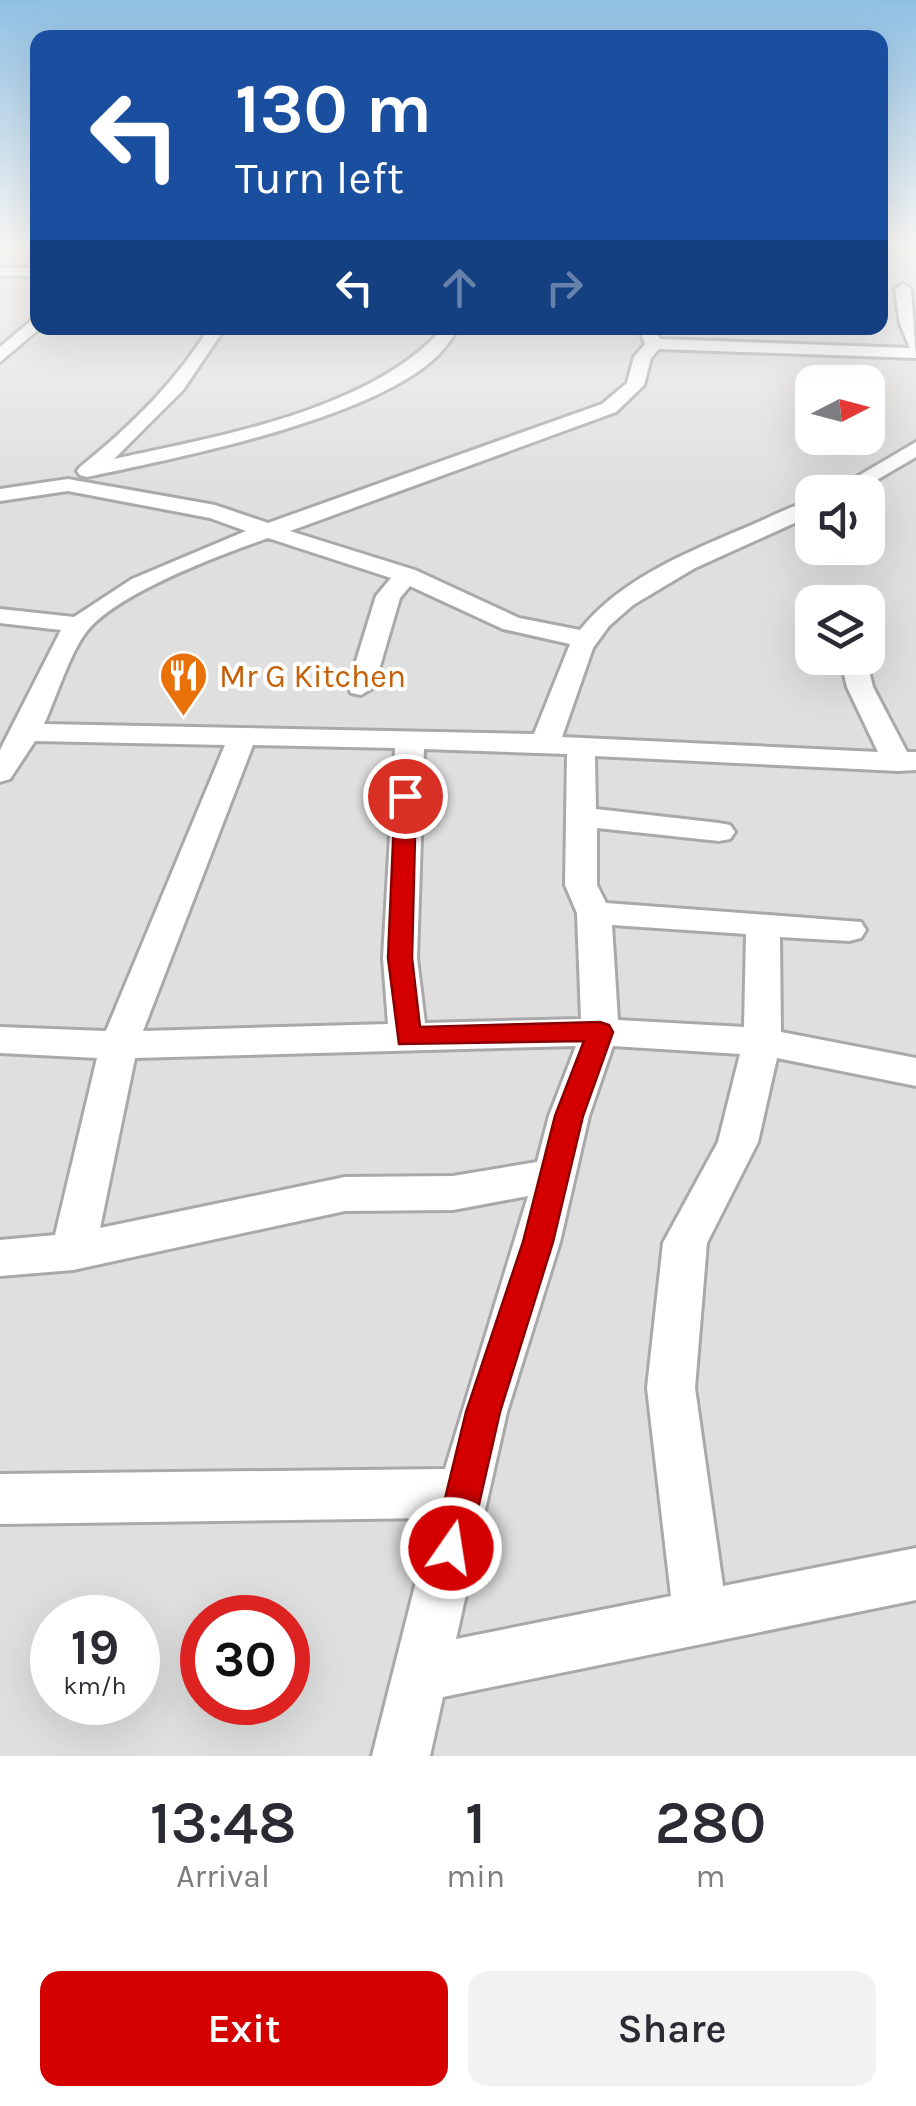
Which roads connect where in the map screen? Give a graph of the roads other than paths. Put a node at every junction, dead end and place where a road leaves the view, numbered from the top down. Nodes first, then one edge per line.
1 (30, 329) edge
2 (213, 335) edge
3 (448, 335) edge
4 (780, 335) edge
5 (651, 336) edge
6 (782, 348) junction
7 (916, 352) edge
8 (0, 356) edge
9 (916, 448) edge
10 (87, 471) junction
11 (871, 475) edge
12 (68, 485) junction
13 (0, 496) edge
14 (795, 515) edge
15 (268, 531) junction
16 (407, 575) junction
17 (0, 616) edge
18 (75, 628) junction
19 (584, 639) junction
20 (857, 675) edge
21 (361, 688) dead end
22 (26, 732) junction
23 (242, 736) junction
24 (410, 740) junction
25 (546, 744) junction
26 (581, 746) junction
27 (907, 761) edge
28 (0, 773) edge
29 (581, 817) junction
30 (719, 832) dead end
31 (594, 912) junction
32 (763, 922) junction
33 (849, 930) dead end
34 (600, 1032) junction
35 (408, 1037) junction
36 (0, 1040) edge
37 (762, 1042) junction
38 (119, 1045) junction
39 (916, 1072) edge
40 (554, 1175) junction
41 (73, 1252) junction
42 (0, 1258) edge
43 (464, 1492) junction
44 (0, 1499) edge
45 (916, 1574) edge
46 (700, 1618) junction
47 (422, 1674) junction
48 (401, 1756) edge

1 - 8 street
2 - 10 street
3 - 10 street
4 - 6 street
5 - 6 street
5 - 15 street
6 - 7 street
9 - 11 street
10 - 12 street
12 - 13 street
12 - 15 street
14 - 19 street
15 - 16 street
15 - 18 street
16 - 19 street
16 - 21 street
17 - 18 street
18 - 22 street
19 - 25 street
20 - 27 street
22 - 23 street
22 - 28 street
23 - 24 street
23 - 38 street
24 - 25 street
24 - 35 street
25 - 26 street
26 - 27 street
26 - 29 street
29 - 30 street
29 - 31 street
31 - 32 street
31 - 34 street
32 - 33 street
32 - 37 street
34 - 35 street
34 - 37 street
34 - 40 street
35 - 38 street
36 - 38 street
37 - 39 street
37 - 46 street
38 - 41 street
40 - 41 street
40 - 43 street
41 - 42 street
43 - 44 street
43 - 47 street
45 - 46 street
46 - 47 street
47 - 48 street

